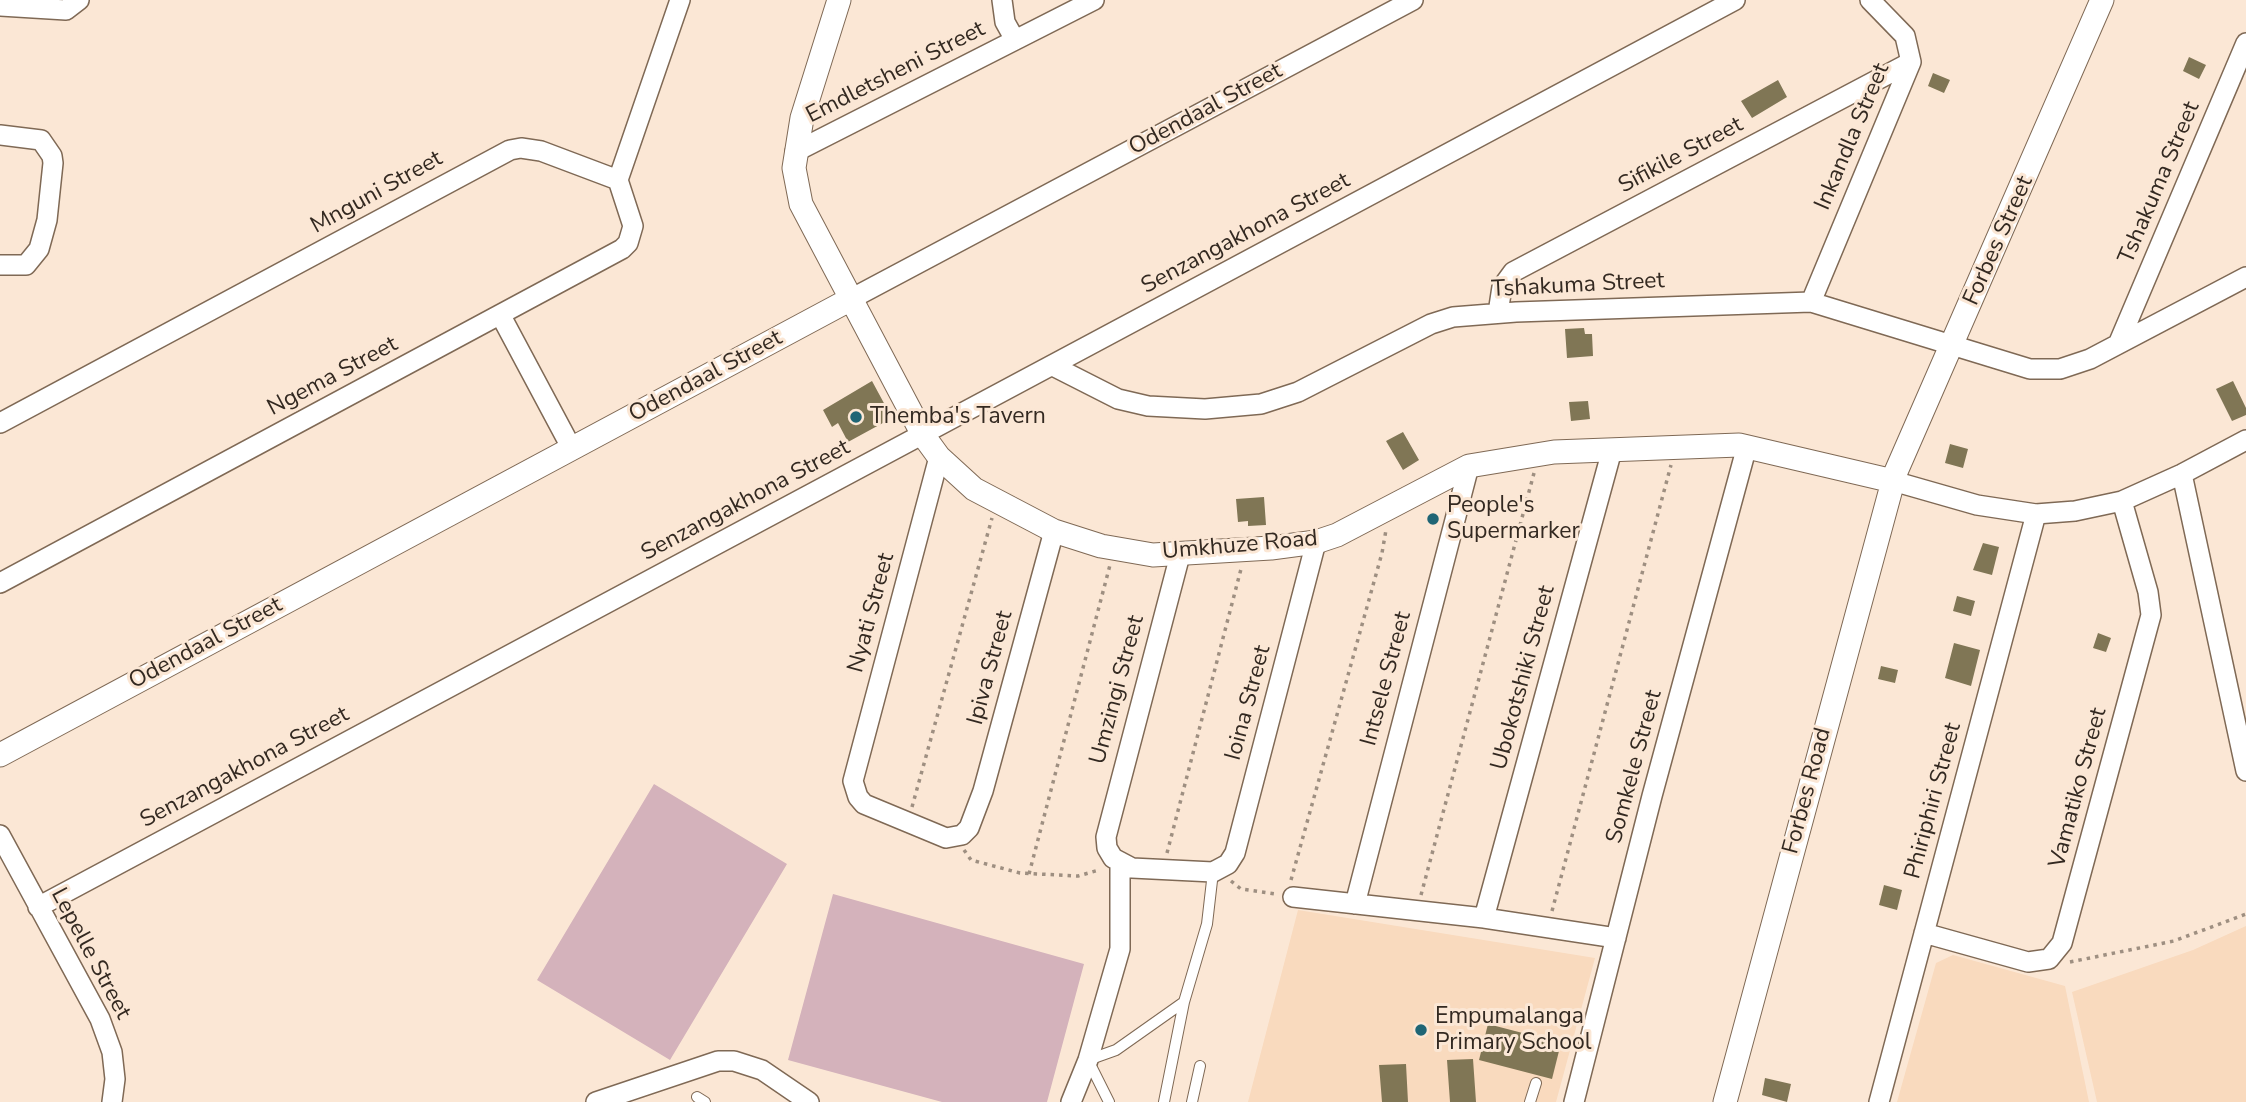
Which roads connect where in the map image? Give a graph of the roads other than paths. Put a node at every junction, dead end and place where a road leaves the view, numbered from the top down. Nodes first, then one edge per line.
1 (79, 0) edge
2 (680, 0) edge
3 (839, 0) edge
4 (1002, 0) edge
5 (1413, 0) edge
6 (1735, 0) edge
7 (1870, 0) edge
8 (1088, 2) edge
9 (2096, 3) edge
10 (0, 6) edge
11 (1015, 40) junction
12 (2246, 43) edge
13 (1911, 62) junction
14 (0, 135) edge
15 (796, 152) junction
16 (618, 180) junction
17 (0, 265) edge
18 (2246, 277) edge
19 (849, 300) junction
20 (1811, 302) junction
21 (1498, 313) junction
22 (501, 316) junction
23 (2119, 342) junction
24 (1953, 347) junction
25 (1053, 366) junction
26 (0, 423) edge
27 (923, 435) junction
28 (2246, 440) edge
29 (1748, 446) junction
30 (572, 449) junction
31 (1612, 450) junction
32 (939, 457) junction
33 (1469, 466) junction
34 (2182, 474) junction
35 (1893, 481) junction
36 (2122, 500) junction
37 (2036, 513) junction
38 (1054, 531) junction
39 (1317, 542) junction
40 (1180, 555) junction
41 (0, 583) edge
42 (0, 755) edge
43 (2246, 771) edge
44 (0, 835) edge
45 (955, 837) joint
46 (1120, 864) junction
47 (1216, 871) junction
48 (1290, 896) road end
49 (1355, 904) junction
50 (38, 907) junction
51 (1484, 918) junction
52 (1924, 933) junction
53 (1616, 938) junction
54 (1184, 1002) junction
55 (1088, 1060) junction
56 (1200, 1066) dead end
57 (1536, 1083) dead end
58 (112, 1102) edge
59 (596, 1102) edge
60 (809, 1102) edge
61 (1071, 1102) edge
62 (1109, 1102) edge
63 (1164, 1102) edge
64 (1192, 1102) edge
65 (1530, 1102) edge
66 (1574, 1102) edge
67 (1725, 1102) edge
68 (1879, 1102) edge

1 - 10 street
2 - 16 street
3 - 15 street, Umkhuze Road
4 - 11 street
5 - 19 street, Odendaal Street
6 - 25 street, Senzangakhona Street
7 - 13 street, Inkandla Street
8 - 11 street, Emdletsheni Street
9 - 24 street, Forbes Street
11 - 15 street, Emdletsheni Street
12 - 23 street, Tshakuma Street
13 - 20 street, Inkandla Street
13 - 21 street, Sifikile Street
14 - 17 street
15 - 19 street, Umkhuze Road
16 - 22 street, Ngema Street
16 - 26 street, Mnguni Street
18 - 23 street, Tshakuma Street
19 - 27 street, Umkhuze Road
19 - 30 street, Odendaal Street
20 - 21 street, Tshakuma Street
20 - 24 street, Tshakuma Street
21 - 25 street, Tshakuma Street
22 - 30 street
22 - 41 street, Ngema Street
23 - 24 street, Tshakuma Street
24 - 35 street, Forbes Street
25 - 27 street, Senzangakhona Street
27 - 32 street, Umkhuze Road
27 - 50 street, Senzangakhona Street
28 - 34 street
29 - 31 street, Umkhuze Road
29 - 35 street, Umkhuze Road
29 - 53 street, Somkele Street
30 - 42 street, Odendaal Street
31 - 33 street, Umkhuze Road
31 - 51 street, Ubokotshiki Street
32 - 38 street, Umkhuze Road
32 - 45 street, Nyati Street
33 - 39 street, Umkhuze Road
33 - 49 street, Intsele Street
34 - 36 street
34 - 43 street
35 - 37 street
35 - 67 street, Forbes Road
36 - 37 street
36 - 52 street, Vamatiko Street
37 - 52 street, Phiriphiri Street
38 - 40 street, Umkhuze Road
38 - 45 street, Ipiva Street
39 - 40 street, Umkhuze Road
39 - 47 street, Ioina Street
40 - 46 street, Umzingi Street
44 - 50 street, Lepelle Street
46 - 47 street
46 - 55 street
47 - 54 lane
48 - 49 street
49 - 51 street
50 - 58 street, Lepelle Street
51 - 53 street
52 - 68 street, Phiriphiri Street
53 - 66 street, Somkele Street
54 - 55 lane
54 - 63 lane
55 - 61 street
55 - 62 lane
56 - 64 lane
57 - 65 lane
59 - 60 street

